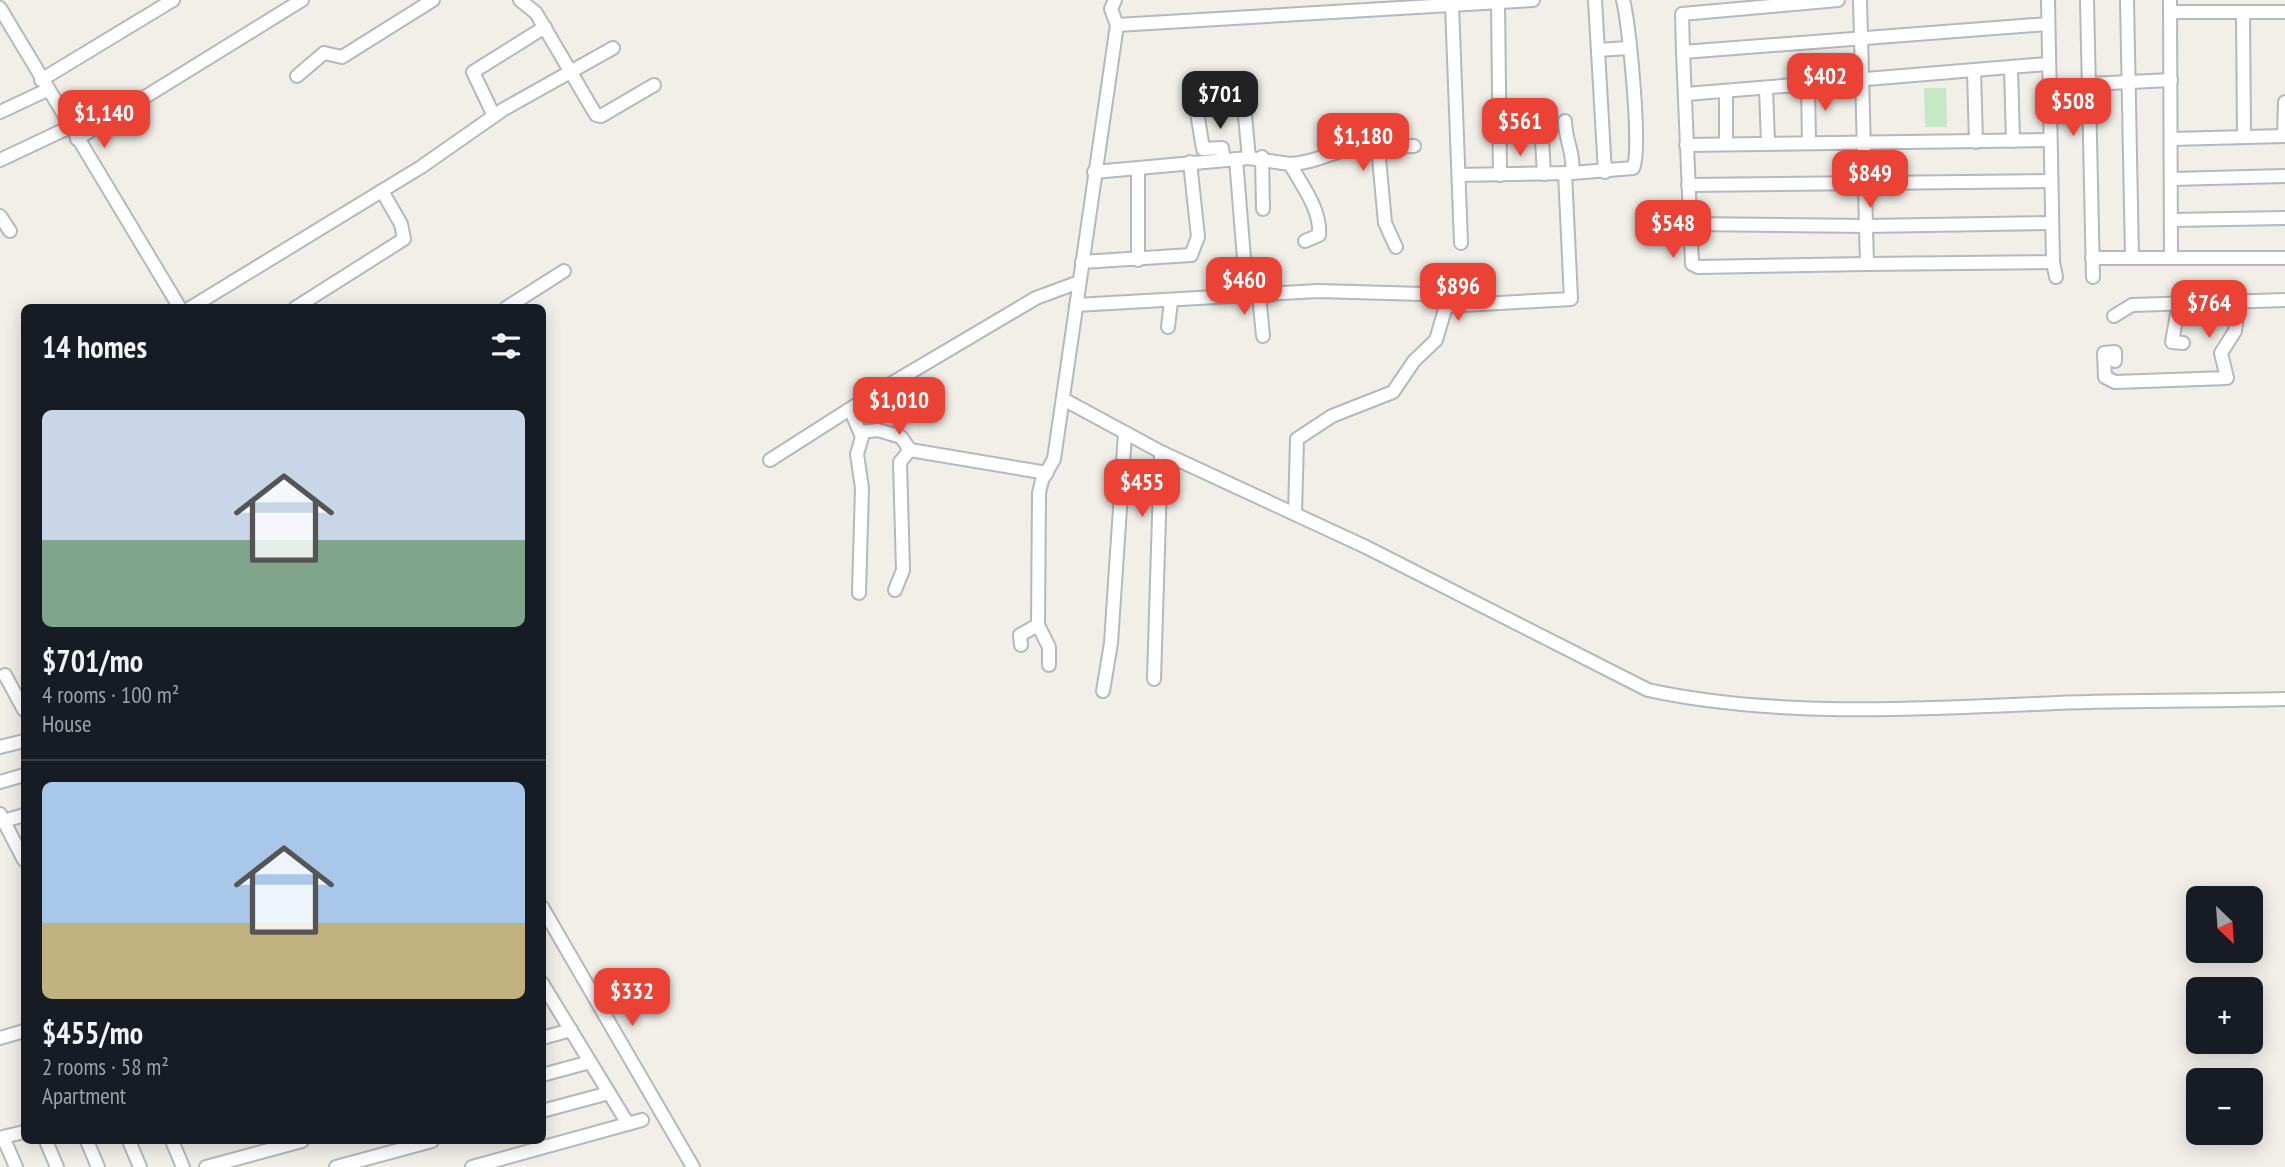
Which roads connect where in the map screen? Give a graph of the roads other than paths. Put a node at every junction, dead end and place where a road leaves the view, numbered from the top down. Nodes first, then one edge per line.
1 (173, 0) edge
2 (302, 0) edge
3 (433, 0) edge
4 (520, 0) edge
5 (1115, 0) edge
6 (1533, 0) edge
7 (1595, 0) edge
8 (1623, 0) edge
9 (1682, 0) edge
10 (1838, 0) edge
11 (1860, 0) edge
12 (2048, 0) edge
13 (2087, 0) edge
14 (2127, 0) edge
15 (1498, 3) junction
16 (1452, 5) junction
17 (2170, 6) edge
18 (0, 8) edge
19 (2243, 12) junction
20 (2285, 12) edge
21 (1682, 14) junction
22 (2048, 24) junction
23 (1117, 25) junction
24 (545, 27) junction
25 (1860, 39) junction
26 (613, 48) dead end
27 (1628, 48) junction
28 (1598, 50) junction
29 (1683, 52) junction
30 (2047, 64) junction
31 (2011, 67) junction
32 (1974, 71) junction
33 (568, 72) junction
34 (297, 76) dead end
35 (1862, 80) junction
36 (2171, 80) junction
37 (2129, 82) junction
38 (1808, 83) junction
39 (2088, 83) junction
40 (44, 85) junction
41 (654, 85) dead end
42 (1766, 88) junction
43 (1726, 92) junction
44 (1686, 94) junction
45 (1195, 100) dead end
46 (2285, 102) edge
47 (0, 112) edge
48 (494, 116) junction
49 (1245, 116) dead end
50 (1500, 120) junction
51 (1565, 121) dead end
52 (73, 133) junction
53 (2284, 136) edge
54 (2244, 137) junction
55 (2171, 139) junction
56 (2049, 140) junction
57 (2012, 141) junction
58 (1976, 142) junction
59 (1768, 143) junction
60 (1809, 143) junction
61 (1862, 143) junction
62 (1726, 144) junction
63 (1686, 145) junction
64 (1414, 146) dead end
65 (1378, 147) junction
66 (1243, 158) junction
67 (0, 160) edge
68 (1190, 162) junction
69 (1290, 164) junction
70 (1138, 169) junction
71 (1094, 172) junction
72 (1605, 172) junction
73 (1569, 173) junction
74 (1544, 174) junction
75 (1458, 175) junction
76 (1500, 175) junction
77 (2285, 176) edge
78 (2172, 179) junction
79 (2050, 181) junction
80 (1863, 184) junction
81 (1688, 185) junction
82 (382, 191) junction
83 (1263, 209) dead end
84 (0, 216) edge
85 (2285, 218) edge
86 (2171, 220) junction
87 (2051, 223) junction
88 (1689, 224) junction
89 (1866, 226) junction
90 (10, 231) dead end
91 (1305, 241) dead end
92 (1461, 243) dead end
93 (1396, 247) dead end
94 (2092, 258) junction
95 (2132, 258) junction
96 (2171, 258) junction
97 (2285, 258) edge
98 (1138, 260) junction
99 (1082, 262) junction
100 (2053, 262) junction
101 (1867, 264) junction
102 (564, 271) dead end
103 (2056, 277) dead end
104 (2093, 277) dead end
105 (1079, 282) junction
106 (1423, 294) dead end
107 (1253, 295) junction
108 (2239, 300) junction
109 (2285, 300) edge
110 (1171, 301) junction
111 (2179, 303) junction
112 (178, 304) edge
113 (202, 304) edge
114 (301, 304) edge
115 (512, 304) edge
116 (1076, 305) junction
117 (2120, 315) dead end
118 (1168, 327) dead end
119 (1263, 336) dead end
120 (2183, 343) dead end
121 (2115, 360) dead end
122 (1063, 399) junction
123 (851, 411) junction
124 (861, 432) junction
125 (1125, 433) junction
126 (909, 450) junction
127 (1161, 452) junction
128 (769, 460) dead end
129 (1047, 472) junction
130 (1295, 514) junction
131 (895, 590) dead end
132 (859, 593) dead end
133 (1038, 625) junction
134 (1021, 645) dead end
135 (1049, 666) dead end
136 (5, 675) dead end
137 (1154, 679) dead end
138 (1103, 691) dead end
139 (2285, 699) edge
140 (21, 704) edge
141 (21, 741) edge
142 (1, 744) edge
143 (21, 776) edge
144 (0, 782) edge
145 (21, 815) edge
146 (2, 817) edge
147 (21, 850) edge
148 (546, 914) edge
149 (548, 1002) edge
150 (571, 1030) junction
151 (21, 1032) edge
152 (546, 1037) edge
153 (0, 1038) edge
154 (590, 1062) junction
155 (546, 1074) edge
156 (609, 1093) junction
157 (546, 1110) edge
158 (642, 1120) dead end
159 (628, 1124) junction
160 (21, 1133) edge
161 (47, 1144) edge
162 (88, 1144) edge
163 (130, 1144) edge
164 (173, 1144) edge
165 (291, 1144) edge
166 (421, 1144) edge
167 (16, 1167) edge
168 (57, 1167) edge
169 (98, 1167) edge
170 (140, 1167) edge
171 (183, 1167) edge
172 (206, 1167) edge
173 (335, 1167) edge
174 (472, 1167) edge
175 (693, 1167) edge

1 - 40 street
2 - 52 street
3 - 34 street
4 - 24 street
5 - 23 street
6 - 15 street
7 - 28 street
8 - 27 street
9 - 21 street
10 - 21 street
11 - 25 street
12 - 22 street
13 - 39 street
14 - 37 street
15 - 16 street
15 - 50 street
16 - 23 street
16 - 75 street
17 - 19 street
17 - 36 street
18 - 40 street
19 - 20 street
19 - 54 street
21 - 29 street
22 - 25 street
22 - 30 street
23 - 71 street
24 - 33 street
24 - 48 street
25 - 29 street
25 - 35 street
26 - 33 street
27 - 28 street
27 - 72 street
28 - 72 street
29 - 44 street
30 - 31 street
30 - 56 street
31 - 32 street
31 - 57 street
32 - 35 street
32 - 58 street
33 - 41 street
33 - 48 street
35 - 38 street
35 - 61 street
36 - 37 street
36 - 55 street
37 - 39 street
37 - 95 street
38 - 42 street
38 - 60 street
39 - 94 street
40 - 47 street
40 - 52 street
42 - 43 street
42 - 59 street
43 - 44 street
43 - 62 street
44 - 63 street
45 - 66 street
46 - 53 street
48 - 82 street
49 - 66 street
50 - 74 street
50 - 76 street
51 - 73 street
52 - 67 street
52 - 112 street
53 - 54 street
54 - 55 street
55 - 78 street
56 - 57 street
56 - 79 street
57 - 58 street
58 - 61 street
59 - 60 street
59 - 62 street
60 - 61 street
61 - 80 street
62 - 63 street
63 - 81 street
64 - 65 street
65 - 69 street
65 - 93 street
66 - 68 street
66 - 69 street
66 - 83 street
66 - 107 street
68 - 70 street
68 - 98 street
69 - 91 street
70 - 71 street
70 - 98 street
71 - 99 street
72 - 73 street
73 - 74 street
73 - 130 street
74 - 76 street
75 - 76 street
75 - 92 street
77 - 78 street
78 - 86 street
79 - 80 street
79 - 87 street
80 - 81 street
80 - 89 street
81 - 88 street
82 - 113 street
82 - 114 street
84 - 90 street
85 - 86 street
86 - 96 street
87 - 89 street
87 - 100 street
88 - 89 street
88 - 101 street
89 - 101 street
94 - 95 street
94 - 104 street
95 - 96 street
96 - 97 street
98 - 99 street
99 - 105 street
100 - 101 street
100 - 103 street
102 - 115 street
105 - 116 street
105 - 123 street
106 - 107 street
107 - 110 street
107 - 119 street
108 - 109 street
108 - 111 street
108 - 121 street
110 - 116 street
110 - 118 street
111 - 117 street
111 - 120 street
116 - 122 street
122 - 125 street
122 - 129 street
123 - 124 street
123 - 128 street
124 - 126 street
124 - 132 street
125 - 127 street
125 - 138 street
126 - 129 street
126 - 131 street
127 - 130 street
127 - 137 street
129 - 133 street
130 - 139 street
133 - 134 street
133 - 135 street
136 - 140 street
141 - 142 street
143 - 144 street
145 - 146 street
146 - 147 street
148 - 175 street
149 - 150 street
150 - 152 street
150 - 154 street
151 - 153 street
154 - 155 street
154 - 156 street
156 - 157 street
156 - 159 street
158 - 159 street
159 - 174 street
160 - 167 street
161 - 168 street
162 - 169 street
163 - 170 street
164 - 171 street
165 - 172 street
166 - 173 street

